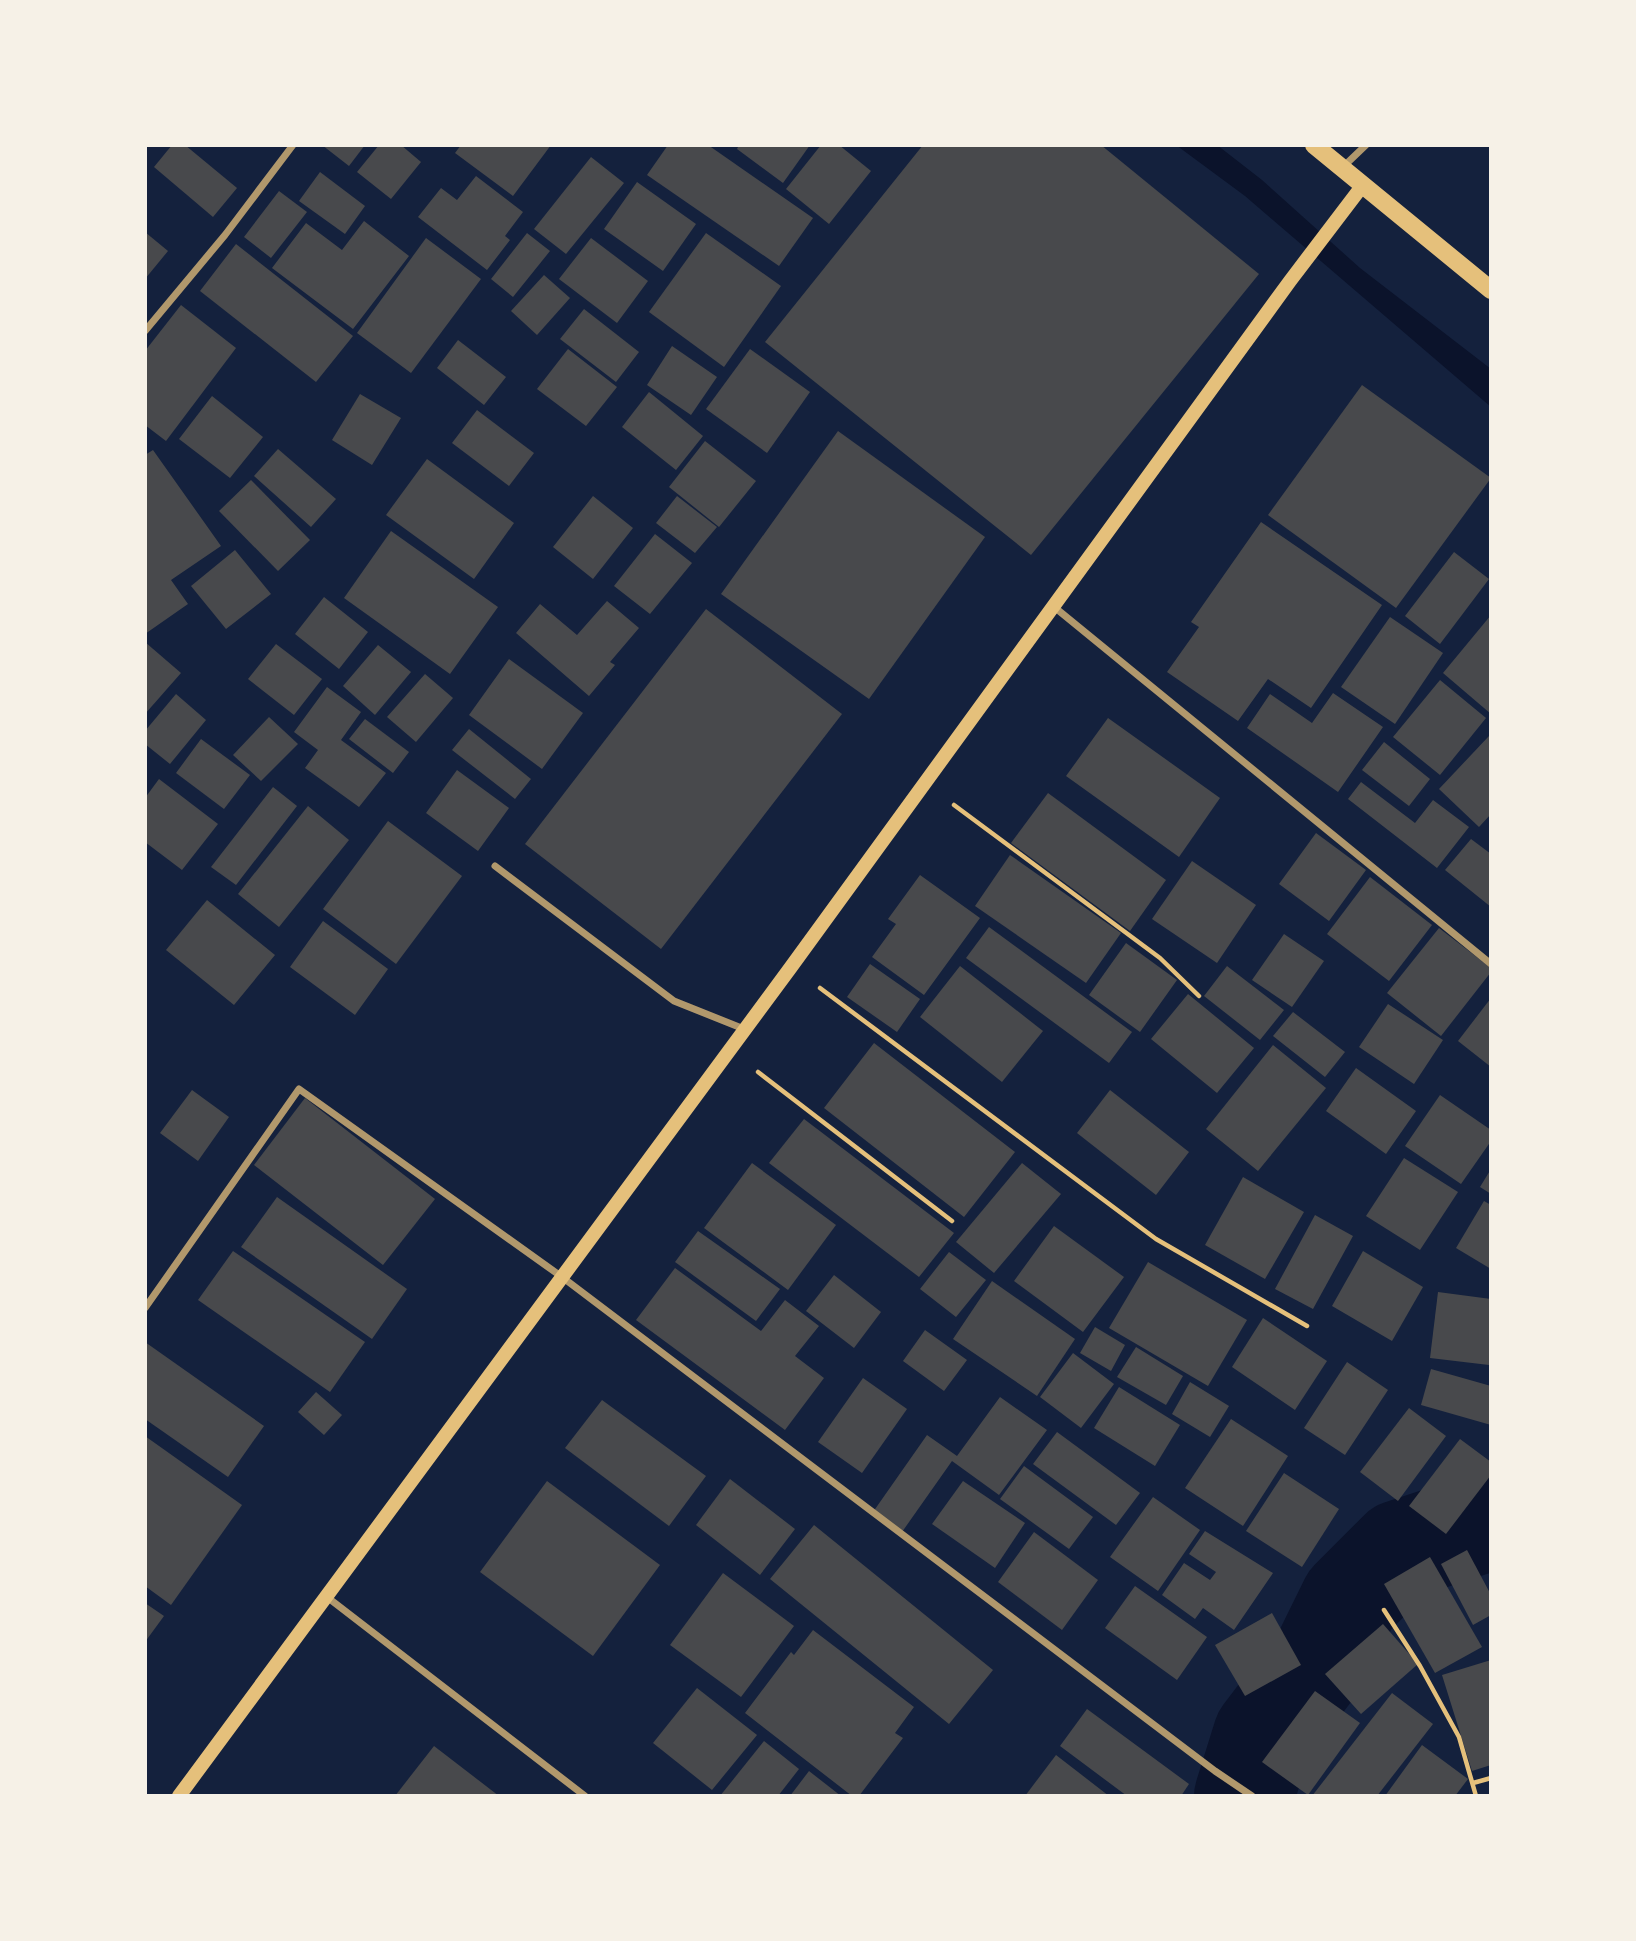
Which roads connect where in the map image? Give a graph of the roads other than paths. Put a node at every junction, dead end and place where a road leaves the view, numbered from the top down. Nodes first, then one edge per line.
1 (292, 145) edge
2 (1314, 145) edge
3 (1366, 145) edge
4 (1342, 168) junction
5 (1363, 185) junction
6 (1491, 290) edge
7 (145, 331) edge
8 (1054, 606) junction
9 (495, 866) dead end
10 (1491, 964) edge
11 (745, 1029) junction
12 (562, 1277) junction
13 (145, 1308) edge
14 (327, 1597) junction
15 (179, 1796) edge
16 (585, 1796) edge
17 (1252, 1796) edge

1 - 7 street
2 - 4 main road
3 - 4 street
4 - 5 main road
5 - 6 main road
5 - 8 main road
8 - 10 street
8 - 11 main road
9 - 11 street
11 - 12 main road
12 - 13 street
12 - 14 main road
12 - 17 street
14 - 15 main road
14 - 16 street

